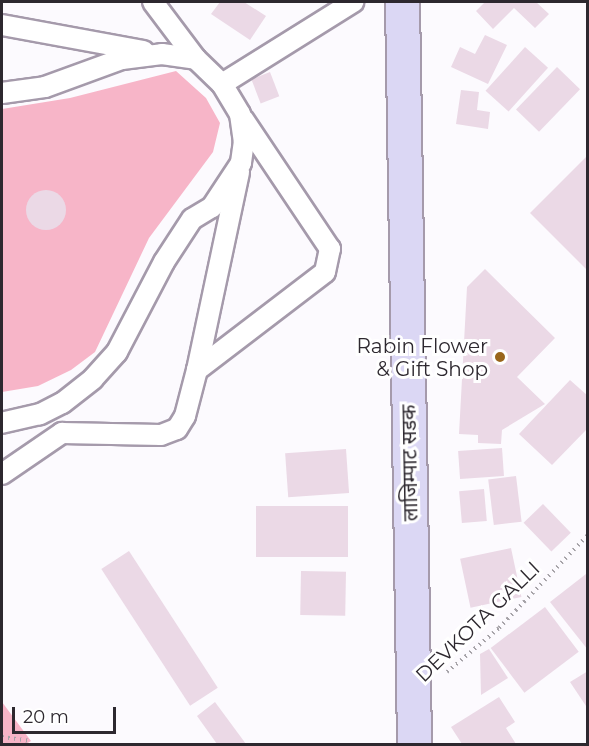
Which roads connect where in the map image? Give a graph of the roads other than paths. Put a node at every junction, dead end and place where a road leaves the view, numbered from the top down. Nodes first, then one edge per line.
1 (153, 2) edge
2 (353, 2) edge
3 (402, 2) edge
4 (2, 26) edge
5 (162, 54) junction
6 (196, 59) junction
7 (222, 84) junction
8 (2, 93) edge
9 (240, 114) junction
10 (241, 163) junction
11 (197, 370) junction
12 (2, 423) edge
13 (2, 474) edge
14 (414, 744) edge

1 - 6 lane
2 - 7 lane
3 - 14 main road, लाजिम्पाट सडक
4 - 5 lane
5 - 6 lane
5 - 8 lane
6 - 7 lane
7 - 9 lane
9 - 10 lane
9 - 11 lane
10 - 11 lane
10 - 12 lane
11 - 13 lane

